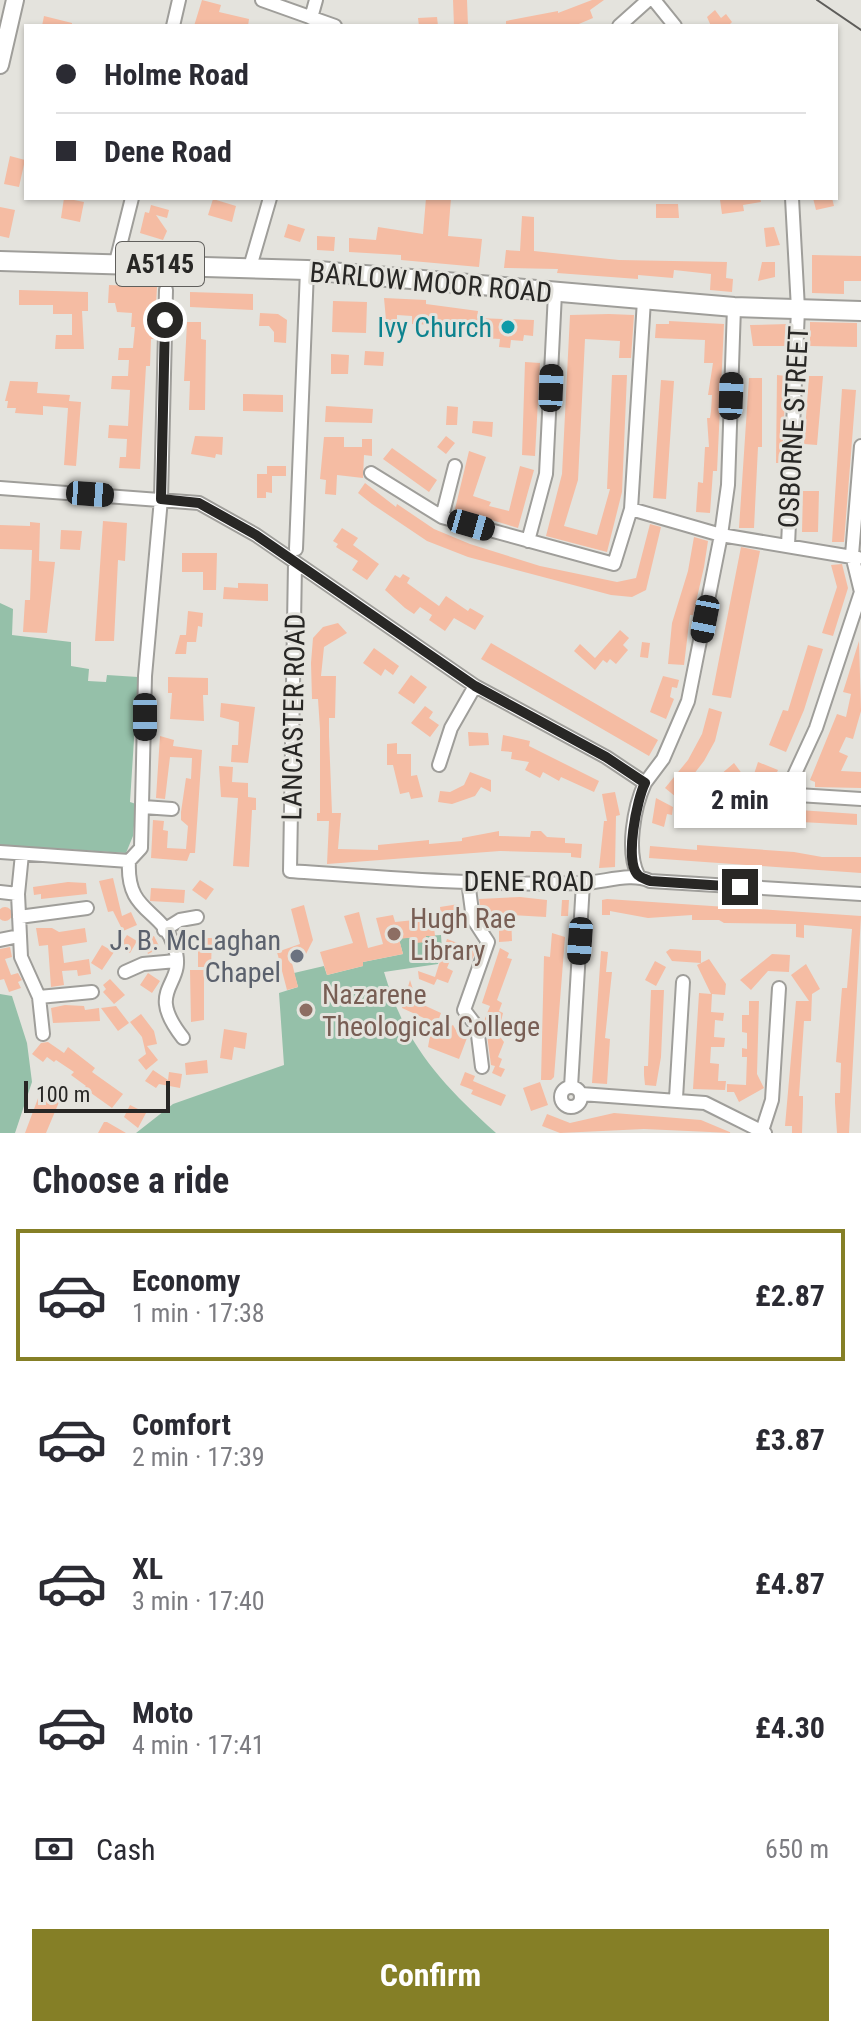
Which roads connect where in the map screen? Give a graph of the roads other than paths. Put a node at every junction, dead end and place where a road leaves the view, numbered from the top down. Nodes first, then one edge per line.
1 (15, 0) edge
2 (179, 0) edge
3 (262, 0) edge
4 (316, 0) edge
5 (648, 0) edge
6 (654, 0) edge
7 (317, 22) edge
8 (173, 24) edge
9 (621, 24) edge
10 (673, 24) edge
11 (2, 43) edge
12 (0, 65) edge
13 (132, 200) edge
14 (269, 200) edge
15 (792, 200) edge
16 (0, 261) edge
17 (116, 262) junction
18 (250, 267) junction
19 (307, 270) junction
20 (166, 290) dead end
21 (555, 293) junction
22 (644, 300) junction
23 (734, 307) junction
24 (798, 309) junction
25 (861, 311) edge
26 (861, 446) edge
27 (455, 466) dead end
28 (371, 473) dead end
29 (860, 477) edge
30 (0, 488) edge
31 (161, 499) junction
32 (631, 509) junction
33 (442, 517) junction
34 (721, 535) junction
35 (528, 541) junction
36 (788, 546) junction
37 (296, 549) dead end
38 (856, 558) edge
39 (295, 563) junction
40 (475, 686) junction
41 (439, 765) dead end
42 (645, 783) junction
43 (750, 792) dead end
44 (786, 793) junction
45 (861, 799) edge
46 (143, 807) junction
47 (172, 809) dead end
48 (0, 852) edge
49 (22, 854) junction
50 (129, 861) junction
51 (290, 871) joint
52 (638, 875) junction
53 (468, 881) junction
54 (583, 883) junction
55 (0, 892) edge
56 (18, 894) junction
57 (861, 894) edge
58 (87, 908) dead end
59 (19, 917) junction
60 (197, 917) dead end
61 (164, 930) junction
62 (19, 936) junction
63 (0, 940) edge
64 (176, 961) junction
65 (125, 972) dead end
66 (683, 982) dead end
67 (779, 988) dead end
68 (92, 992) dead end
69 (39, 997) junction
70 (43, 1034) dead end
71 (183, 1038) dead end
72 (482, 1067) dead end
73 (676, 1098) junction
74 (764, 1132) edge

1 - 11 main road
2 - 8 street
3 - 7 street
4 - 7 street
5 - 9 street
6 - 10 street
11 - 12 main road
13 - 17 street
14 - 18 street
15 - 24 street, OSBORNE STREET
16 - 17 main road, BARLOW MOOR ROAD / A5145
17 - 18 main road, BARLOW MOOR ROAD / A5145
18 - 19 main road, BARLOW MOOR ROAD / A5145
19 - 21 main road, BARLOW MOOR ROAD / A5145
19 - 37 street
20 - 31 street
21 - 22 main road, BARLOW MOOR ROAD / A5145
21 - 35 street
22 - 23 main road, BARLOW MOOR ROAD / A5145
22 - 32 street
23 - 24 main road, BARLOW MOOR ROAD / A5145
23 - 34 street
24 - 25 main road, BARLOW MOOR ROAD / A5145
24 - 36 street, OSBORNE STREET
26 - 29 street
27 - 33 street
28 - 33 street
29 - 38 street
30 - 31 street
31 - 39 street
31 - 46 street
32 - 34 street
32 - 35 street
33 - 35 street
34 - 36 street
34 - 42 street
36 - 38 street
38 - 44 street
39 - 40 street
39 - 51 street, LANCASTER ROAD
40 - 41 street
40 - 42 street
42 - 52 street
43 - 44 street
44 - 45 street
46 - 47 street
46 - 50 street
48 - 49 street
49 - 50 street
49 - 56 street
50 - 61 street
51 - 53 street, DENE ROAD
52 - 54 street, DENE ROAD
52 - 57 street, DENE ROAD
53 - 54 street, DENE ROAD
53 - 72 street
54 - 73 street
55 - 56 street
56 - 59 street
58 - 59 street
59 - 62 street
60 - 61 street
61 - 64 street
62 - 63 street
62 - 69 street
64 - 65 street
64 - 71 street
66 - 73 street
67 - 74 street
68 - 69 street
69 - 70 street
73 - 74 street

